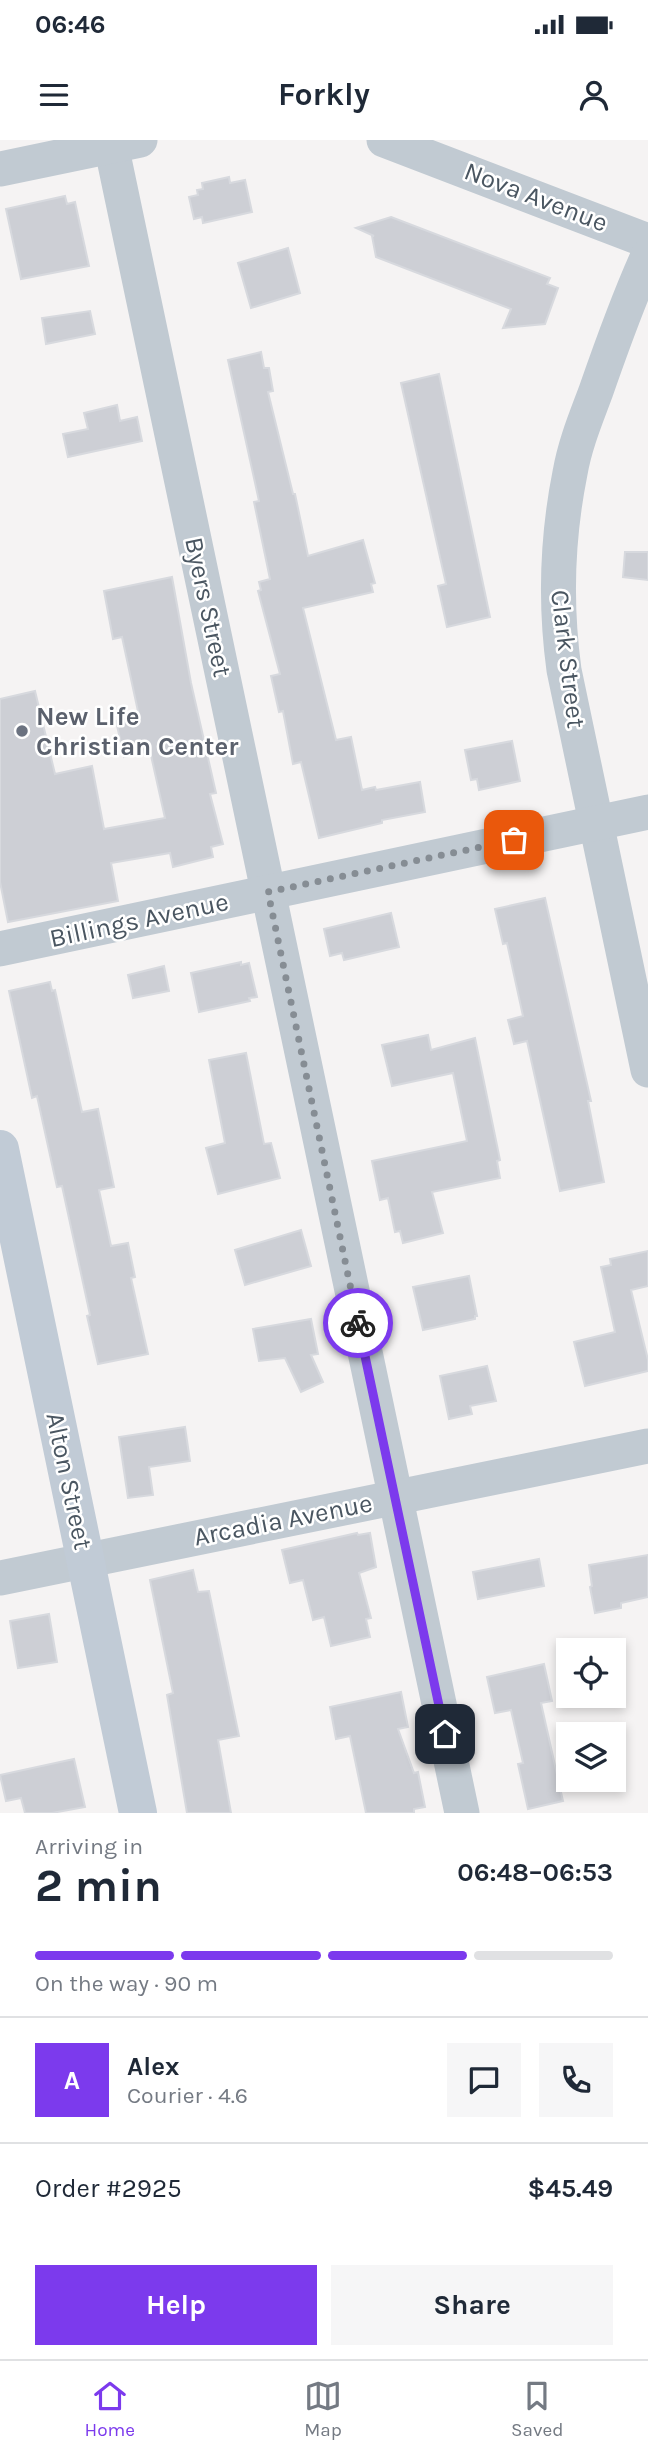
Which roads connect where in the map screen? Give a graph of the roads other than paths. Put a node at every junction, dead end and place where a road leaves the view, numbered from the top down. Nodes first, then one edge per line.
1 (384, 140) edge
2 (120, 142) edge
3 (0, 169) edge
4 (648, 241) edge
5 (648, 256) edge
6 (648, 812) edge
7 (596, 823) junction
8 (268, 892) junction
9 (0, 949) edge
10 (648, 1070) edge
11 (0, 1149) edge
12 (648, 1446) edge
13 (395, 1497) junction
14 (86, 1560) junction
15 (0, 1578) edge
16 (138, 1813) edge
17 (461, 1813) edge

1 - 4 street, Nova Avenue
2 - 3 street
2 - 8 street, Byers Street
5 - 7 street, Clark Street
6 - 7 street, Billings Avenue
7 - 8 street, Billings Avenue
7 - 10 street, Clark Street
8 - 9 street, Billings Avenue
8 - 13 street, Byers Street
11 - 14 street, Alton Street
12 - 13 street, Arcadia Avenue
13 - 14 street, Arcadia Avenue
13 - 17 street, Byers Street
14 - 15 street, Arcadia Avenue
14 - 16 street, Alton Street

